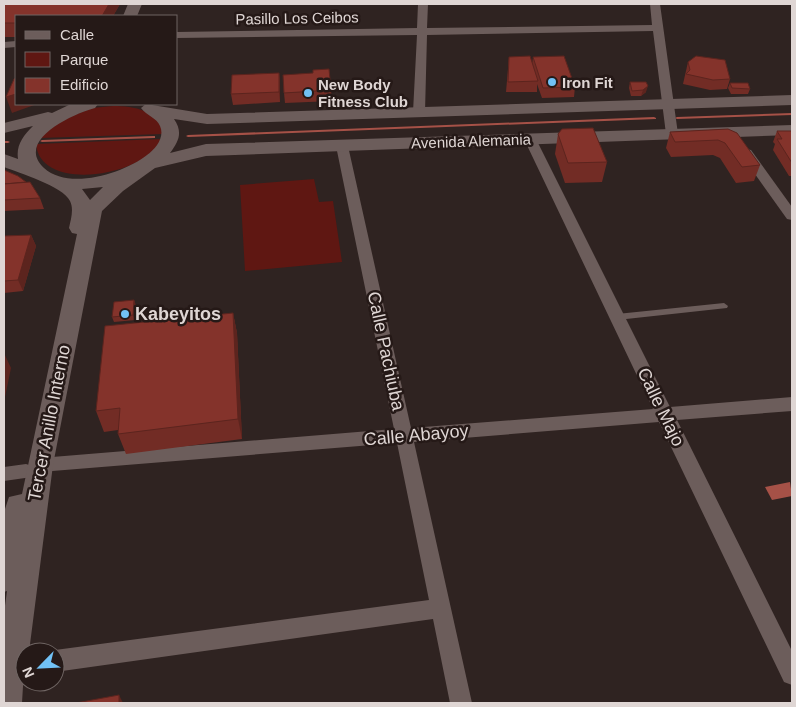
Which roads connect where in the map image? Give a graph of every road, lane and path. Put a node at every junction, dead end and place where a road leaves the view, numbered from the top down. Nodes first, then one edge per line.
1 (423, 4) edge
2 (655, 4) edge
3 (658, 28) junction
4 (420, 31) junction
5 (178, 35) edge
6 (792, 100) edge
7 (666, 104) junction
8 (86, 105) edge
9 (143, 105) edge
10 (65, 110) edge
11 (419, 112) junction
12 (4, 128) edge
13 (792, 130) edge
14 (731, 132) junction
15 (672, 134) junction
16 (530, 139) junction
17 (342, 146) junction
18 (4, 160) edge
19 (147, 166) junction
20 (42, 175) junction
21 (792, 216) edge
22 (724, 306) dead end
23 (618, 318) junction
24 (792, 404) edge
25 (665, 416) junction
26 (404, 436) junction
27 (23, 471) edge
28 (4, 579) edge
29 (441, 608) junction
30 (18, 642) edge
31 (65, 660) edge
32 (15, 673) edge
33 (792, 674) edge
34 (6, 703) edge
35 (461, 703) edge

1 - 4 street
2 - 3 street
3 - 4 street, Pasillo Los Ceibos
3 - 7 street
4 - 5 street, Pasillo Los Ceibos
4 - 11 street
6 - 7 main road, Avenida Alemania
7 - 11 main road, Avenida Alemania
7 - 15 street
8 - 10 main road
9 - 11 main road, Avenida Alemania
9 - 19 main road
10 - 12 main road
10 - 20 main road
13 - 14 main road, Avenida Alemania
14 - 15 main road, Avenida Alemania
14 - 21 street
15 - 16 main road, Avenida Alemania
16 - 17 main road, Avenida Alemania
16 - 23 street, Calle Majo
17 - 19 main road, Avenida Alemania
17 - 26 street, Calle Pachiuba
18 - 20 main road
19 - 20 main road
19 - 27 main road, Tercer Anillo Interno
20 - 27 main road, Tercer Anillo Interno
22 - 23 lane
23 - 25 street, Calle Majo
24 - 25 street, Calle Abayoy
25 - 26 street, Calle Abayoy
25 - 33 street, Calle Majo
26 - 27 street, Calle Abayoy
26 - 29 street, Calle Pachiuba
27 - 28 main road, Tercer Anillo Interno
27 - 30 main road, Tercer Anillo Interno
29 - 31 street
29 - 35 street, Calle Pachiuba
32 - 34 main road, Tercer Anillo Interno

